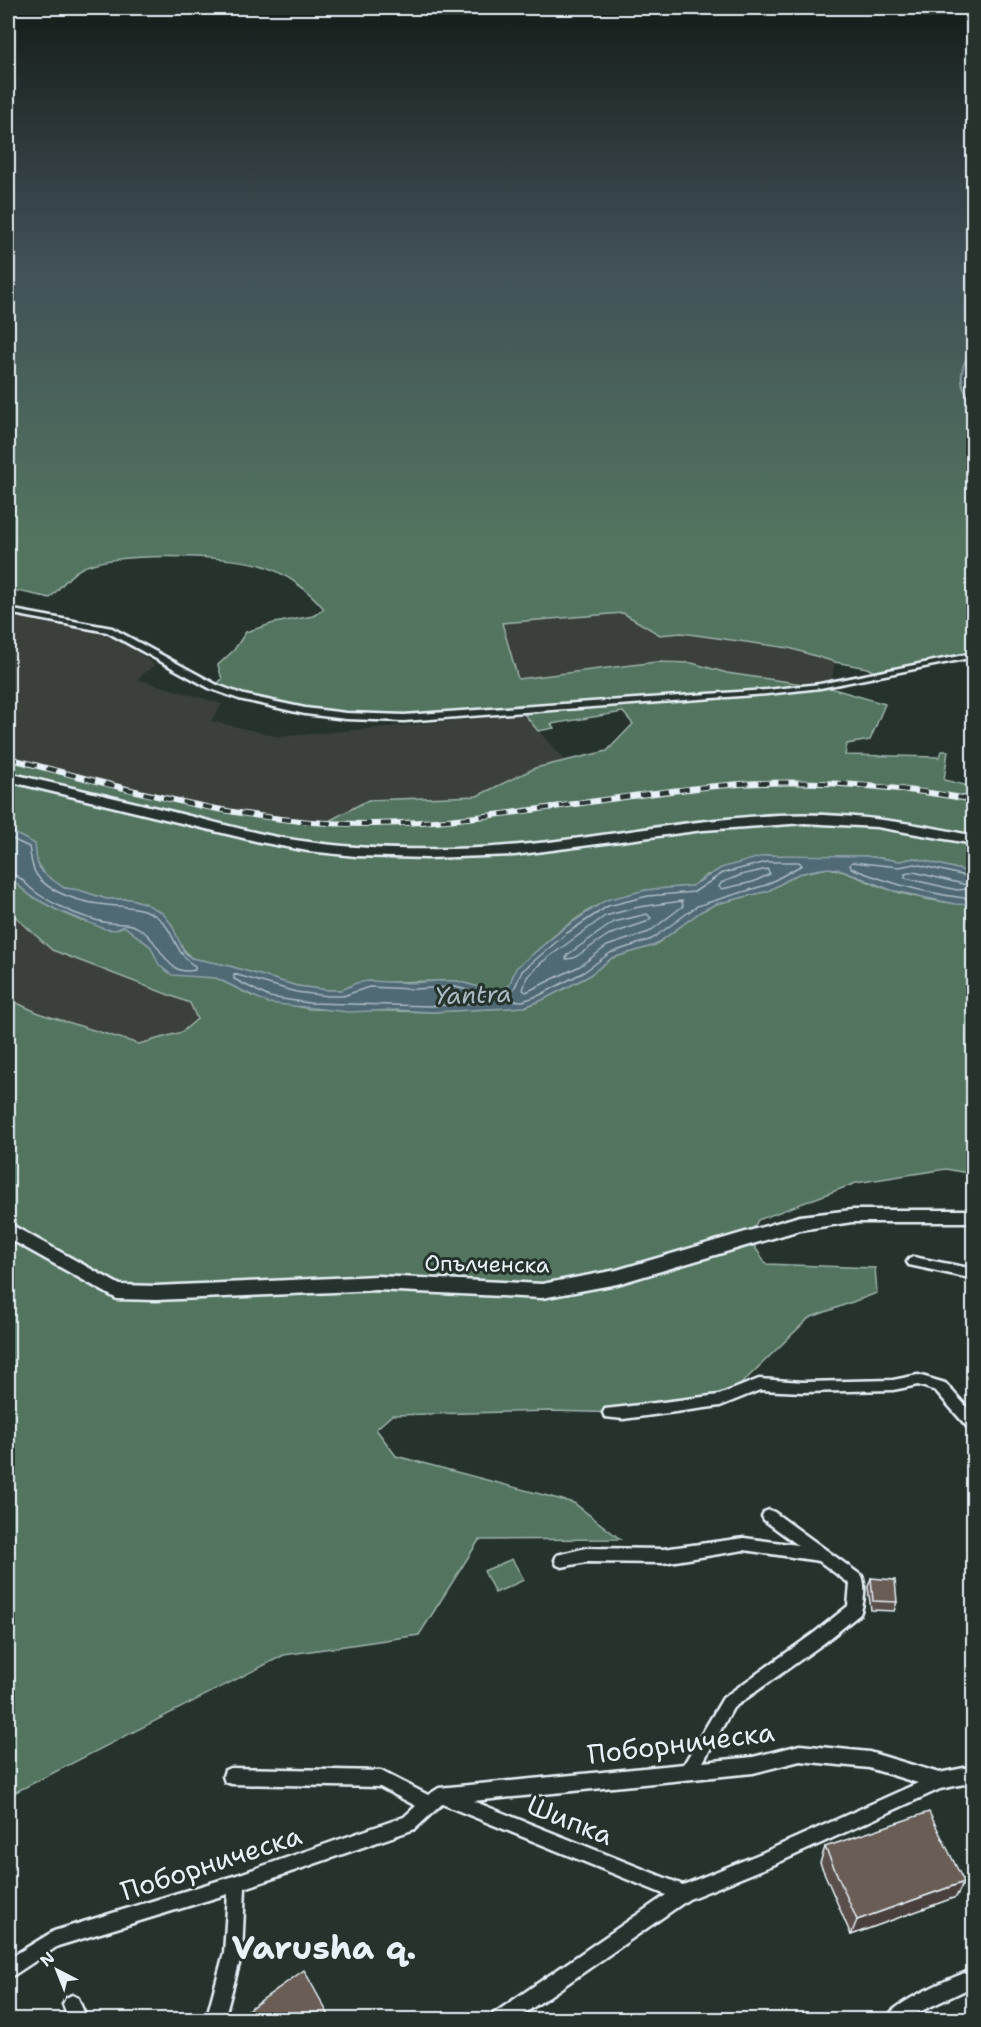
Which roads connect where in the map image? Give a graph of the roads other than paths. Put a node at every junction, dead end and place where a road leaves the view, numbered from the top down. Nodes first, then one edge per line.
1 (974, 356) edge
2 (974, 396) edge
3 (8, 611) edge
4 (974, 655) edge
5 (8, 777) edge
6 (974, 840) edge
7 (974, 1216) edge
8 (8, 1230) edge
9 (913, 1262) dead end
10 (974, 1274) edge
11 (610, 1413) dead end
12 (974, 1425) edge
13 (769, 1516) dead end
14 (822, 1556) junction
15 (562, 1560) dead end
16 (689, 1771) junction
17 (974, 1774) edge
18 (231, 1776) dead end
19 (939, 1781) junction
20 (434, 1800) junction
21 (237, 1883) junction
22 (683, 1893) junction
23 (8, 1969) edge
24 (974, 1977) edge
25 (215, 2019) edge
26 (499, 2019) edge
27 (894, 2019) edge

1 - 2 street
3 - 4 street
5 - 6 main road
7 - 8 street, Опълченска
9 - 10 street
11 - 12 street
13 - 14 street
14 - 15 street
14 - 16 street
16 - 19 street, Поборническа
16 - 20 street, Поборническа
17 - 19 street
18 - 20 street
19 - 22 street
20 - 21 street, Поборническа
20 - 22 street, Шипка
21 - 23 street, Поборническа
21 - 25 street
22 - 26 street
24 - 27 street

